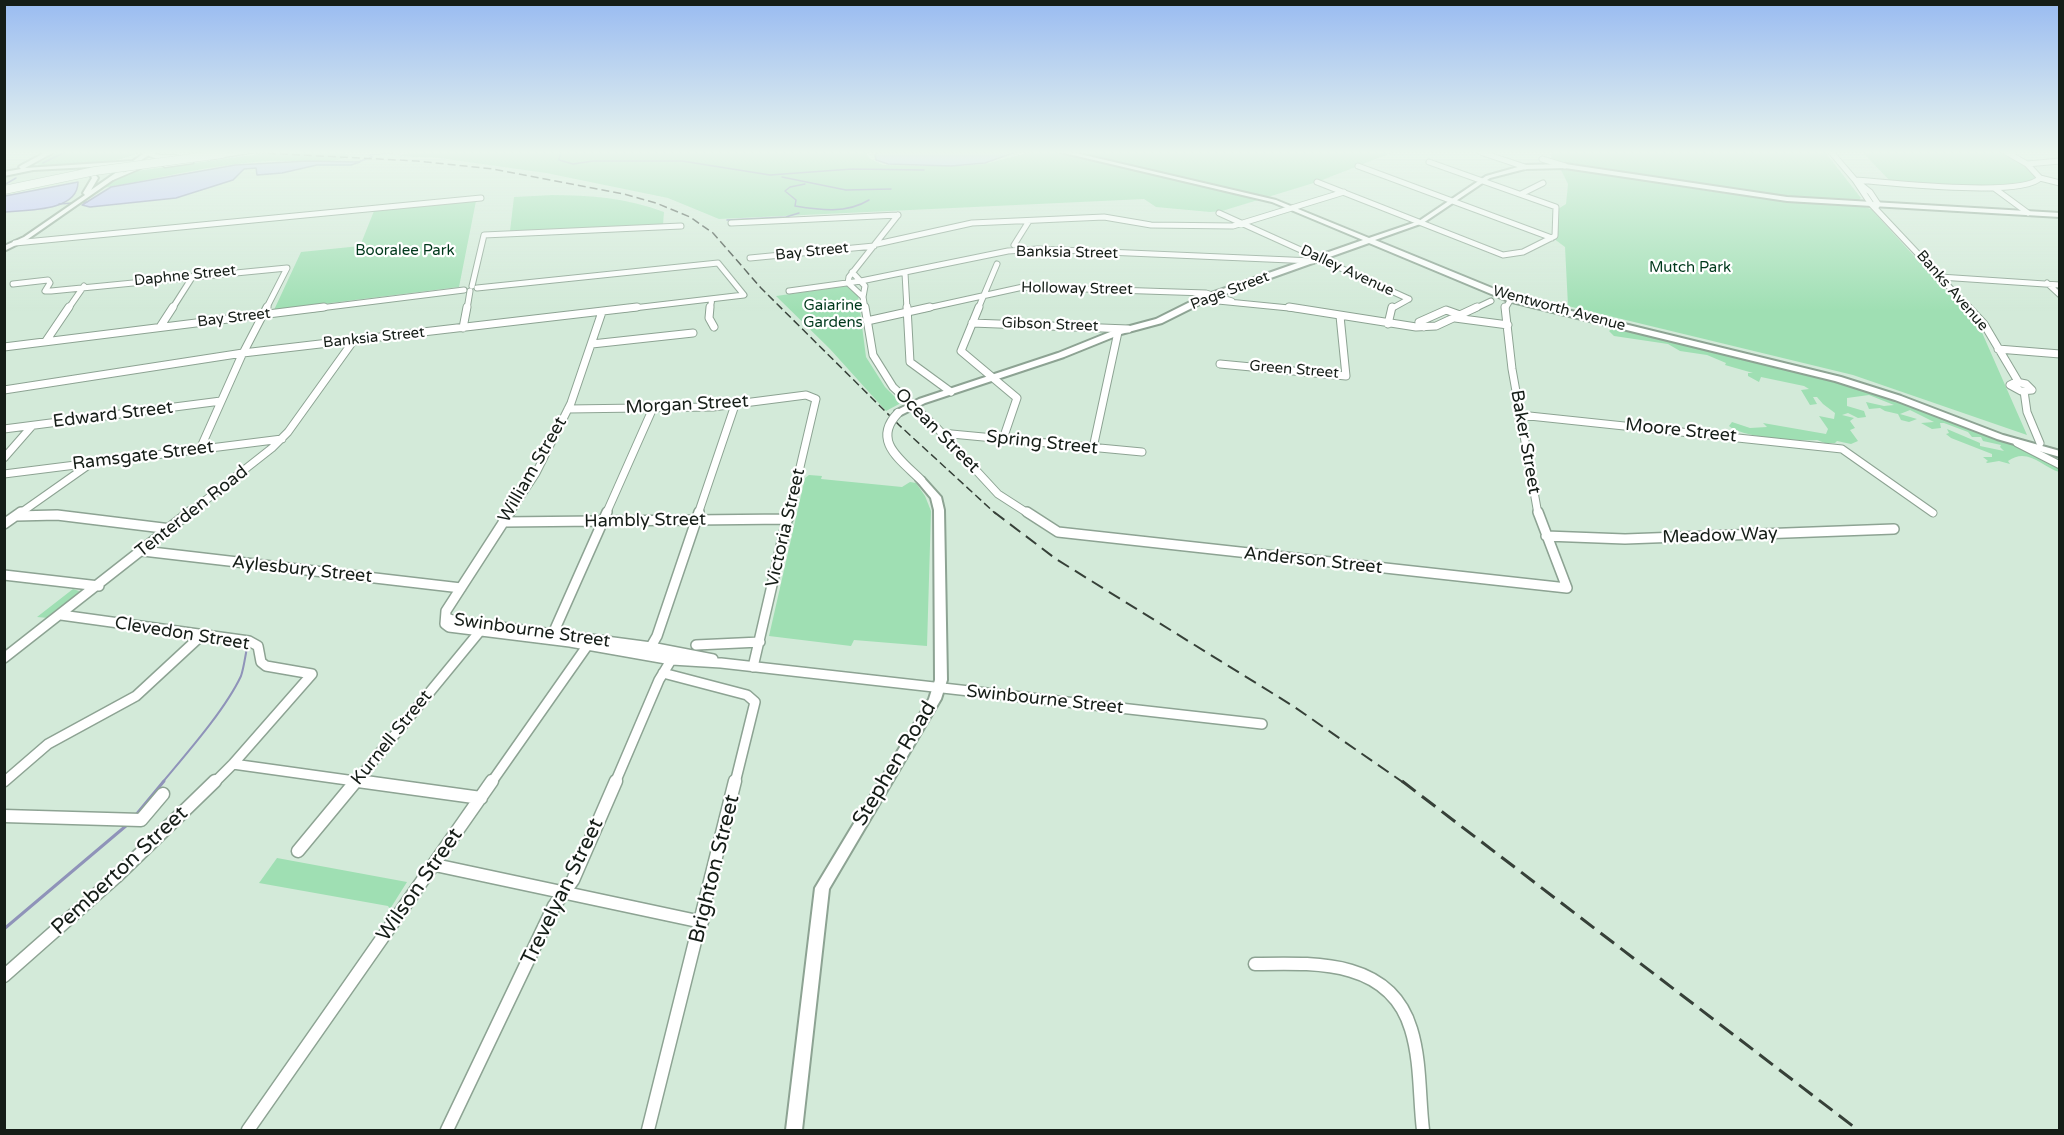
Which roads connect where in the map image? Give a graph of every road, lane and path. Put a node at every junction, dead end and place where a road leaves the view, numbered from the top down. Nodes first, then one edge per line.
1 (70, 205) edge
2 (409, 205) edge
3 (1288, 205) edge
4 (1288, 205) edge
5 (1302, 205) edge
6 (1377, 205) edge
7 (1447, 205) edge
8 (1464, 205) edge
9 (1548, 205) edge
10 (1875, 205) joint
11 (2017, 205) edge
12 (1295, 207) junction
13 (1219, 213) dead end
14 (2028, 213) junction
15 (2060, 215) edge
16 (1029, 221) junction
17 (1421, 222) junction
18 (731, 223) dead end
19 (1242, 224) junction
20 (1342, 225) junction
21 (681, 226) dead end
22 (1399, 230) junction
23 (1552, 238) junction
24 (1372, 240) junction
25 (15, 243) junction
26 (1014, 244) dead end
27 (875, 245) junction
28 (4, 249) edge
29 (750, 258) dead end
30 (1316, 260) junction
31 (997, 264) dead end
32 (852, 272) junction
33 (905, 273) junction
34 (193, 276) junction
35 (1942, 279) junction
36 (2042, 279) dead end
37 (861, 281) junction
38 (4, 284) edge
39 (848, 284) junction
40 (84, 286) junction
41 (2055, 286) edge
42 (471, 289) junction
43 (789, 291) dead end
44 (1183, 292) junction
45 (1215, 294) junction
46 (2060, 294) edge
47 (744, 295) joint
48 (983, 295) junction
49 (863, 297) junction
50 (1514, 297) junction
51 (1203, 298) junction
52 (712, 299) junction
53 (1232, 301) junction
54 (1491, 301) dead end
55 (602, 312) junction
56 (909, 312) junction
57 (262, 314) junction
58 (1340, 316) junction
59 (1457, 316) junction
60 (867, 321) junction
61 (972, 323) junction
62 (1388, 324) junction
63 (1508, 325) junction
64 (160, 327) junction
65 (714, 327) dead end
66 (463, 328) junction
67 (1128, 329) junction
68 (1118, 332) junction
69 (693, 333) dead end
70 (354, 340) junction
71 (46, 341) junction
72 (592, 344) junction
73 (4, 347) edge
74 (1998, 349) junction
75 (243, 353) junction
76 (2060, 354) edge
77 (1220, 364) dead end
78 (992, 378) junction
79 (4, 390) edge
80 (951, 392) junction
81 (806, 395) joint
82 (221, 402) junction
83 (735, 405) junction
84 (911, 406) junction
85 (653, 408) junction
86 (568, 409) junction
87 (898, 413) joint
88 (1520, 415) junction
89 (32, 426) junction
90 (4, 429) edge
91 (941, 433) junction
92 (2000, 437) junction
93 (282, 439) junction
94 (1003, 439) junction
95 (2039, 446) junction
96 (1093, 448) junction
97 (2060, 448) edge
98 (200, 449) junction
99 (1142, 452) dead end
100 (2060, 455) edge
101 (4, 458) edge
102 (92, 463) junction
103 (2060, 464) edge
104 (4, 474) edge
105 (1933, 513) dead end
106 (16, 516) junction
107 (788, 519) junction
108 (696, 520) junction
109 (503, 522) junction
110 (604, 522) junction
111 (4, 524) edge
112 (171, 529) junction
113 (1894, 529) dead end
114 (1058, 532) joint
115 (1546, 536) junction
116 (143, 551) junction
117 (4, 575) edge
118 (99, 586) junction
119 (461, 588) junction
120 (1567, 588) joint
121 (61, 615) junction
122 (447, 618) joint
123 (483, 628) junction
124 (203, 634) junction
125 (552, 637) junction
126 (760, 642) junction
127 (590, 643) junction
128 (696, 645) dead end
129 (651, 647) junction
130 (6, 656) edge
131 (644, 656) junction
132 (674, 656) junction
133 (753, 667) junction
134 (663, 672) junction
135 (939, 688) junction
136 (1262, 724) dead end
137 (233, 764) junction
138 (358, 780) junction
139 (4, 782) edge
140 (163, 794) dead end
141 (481, 798) junction
142 (4, 816) edge
143 (298, 851) dead end
144 (435, 865) junction
145 (565, 891) junction
146 (702, 922) junction
147 (1255, 964) dead end
148 (4, 976) edge
149 (248, 1131) edge
150 (447, 1131) edge
151 (648, 1131) edge
152 (794, 1131) edge
153 (1423, 1131) edge

1 - 25 main road
2 - 25 street
3 - 12 main road, Wentworth Avenue
4 - 12 main road, Wentworth Avenue
5 - 12 street, Bay Street
6 - 17 street
7 - 17 main road, Page Street
8 - 23 street
9 - 23 street
10 - 14 main road, Page Street
10 - 35 street, Banks Avenue
11 - 14 street
12 - 19 street, Bay Street
12 - 20 main road, Wentworth Avenue
12 - 24 main road, Wentworth Avenue
13 - 19 street, Dalley Avenue
14 - 15 main road, Page Street
16 - 19 street, Bay Street
16 - 26 street
16 - 27 street, Bay Street
17 - 22 main road, Page Street
17 - 23 street
18 - 27 street
19 - 30 street, Dalley Avenue
20 - 22 main road
20 - 24 main road, Wentworth Avenue
21 - 42 street
22 - 24 main road, Page Street
24 - 30 main road, Page Street
24 - 50 main road, Wentworth Avenue
25 - 28 main road
27 - 29 street, Bay Street
27 - 32 street
30 - 33 street, Banksia Street
30 - 45 main road, Page Street
30 - 62 street, Dalley Avenue
31 - 48 street
32 - 37 street
32 - 39 street
33 - 37 street, Banksia Street
33 - 56 street
34 - 40 street, Daphne Street
34 - 57 street, Daphne Street
34 - 64 street
35 - 41 street
35 - 74 street, Banks Avenue
36 - 41 street
37 - 39 street, Banksia Street
37 - 49 street, Ocean Street
38 - 40 street, Daphne Street
39 - 43 street, Banksia Street
39 - 49 street
40 - 71 street
41 - 46 street
42 - 47 street, Bay Street
42 - 57 street, Bay Street
42 - 66 street
44 - 45 street, Holloway Street
44 - 48 street, Holloway Street
44 - 51 street, Holloway Street
45 - 51 main road, Page Street
45 - 53 street, Holloway Street
47 - 52 street, Banksia Street
48 - 56 street, Holloway Street
48 - 61 street
49 - 60 street, Ocean Street
50 - 63 street, Baker Street
50 - 92 main road, Wentworth Avenue
50 - 95 main road, Wentworth Avenue
51 - 53 street, Holloway Street
51 - 67 main road, Page Street
52 - 55 street, Banksia Street
52 - 65 street
53 - 58 street, Holloway Street
54 - 59 street, Holloway Street
55 - 66 street, Banksia Street
55 - 72 street, William Street
56 - 60 street, Holloway Street
56 - 80 street
57 - 64 street, Bay Street
57 - 75 street
58 - 62 street, Holloway Street
58 - 77 street, Green Street
59 - 62 street, Holloway Street
59 - 63 street, Holloway Street
60 - 84 street, Ocean Street
61 - 67 street, Gibson Street
61 - 78 street
63 - 88 street, Baker Street
64 - 71 street, Bay Street
66 - 70 street, Banksia Street
67 - 68 main road, Page Street
68 - 78 main road, Page Street
68 - 96 street
69 - 72 street
70 - 75 street, Banksia Street
70 - 93 street, Tenterden Road
71 - 73 street, Bay Street
72 - 86 street, William Street
74 - 76 street
74 - 95 street, Banks Avenue
75 - 79 street, Banksia Street
75 - 82 street
78 - 80 main road, Page Street
78 - 94 street
80 - 84 main road, Page Street
81 - 83 street, Morgan Street
81 - 107 street, Victoria Street
82 - 89 street, Edward Street
82 - 98 street
83 - 85 street, Morgan Street
83 - 108 street
84 - 87 main road, Page Street
84 - 91 street, Ocean Street
85 - 86 street, Morgan Street
85 - 110 street
86 - 109 street, William Street
87 - 135 main road, Stephen Road, bridge
88 - 105 street, Moore Street
88 - 115 street, Baker Street
89 - 90 street, Edward Street
89 - 101 street
91 - 94 street, Spring Street
91 - 114 street, Ocean Street
92 - 95 main road, Wentworth Avenue
92 - 103 street
93 - 98 street, Ramsgate Street
93 - 112 street, Tenterden Road
94 - 96 street, Spring Street
95 - 97 main road, Wentworth Avenue
95 - 100 main road, Wentworth Avenue
96 - 99 street, Spring Street
98 - 102 street, Ramsgate Street
100 - 103 street
102 - 104 street, Ramsgate Street
102 - 106 street
106 - 111 street
106 - 112 street
107 - 108 street, Hambly Street
107 - 126 street, Victoria Street
108 - 110 street, Hambly Street
108 - 129 street
109 - 110 street, Hambly Street
109 - 119 street, William Street
110 - 125 street
112 - 116 street, Tenterden Road
113 - 115 street, Meadow Way
114 - 120 street, Anderson Street
115 - 120 street, Baker Street
116 - 118 street, Tenterden Road
116 - 119 street, Aylesbury Street
117 - 118 street
118 - 121 street, Tenterden Road
119 - 122 street, William Street
121 - 124 street, Clevedon Street
121 - 130 street, Tenterden Road
122 - 123 street, Swinbourne Street
123 - 125 street, Swinbourne Street
123 - 138 street, Kurnell Street
124 - 137 street, Clevedon Street
124 - 139 street
125 - 127 street, Swinbourne Street
126 - 128 street
126 - 133 street, Victoria Street
127 - 129 street, Swinbourne Street
127 - 131 street, Swinbourne Street
127 - 141 street, Wilson Street
129 - 131 street
129 - 132 street, Swinbourne Street
131 - 132 street, Swinbourne Street
132 - 133 street, Swinbourne Street
132 - 134 street, Trevelyan Street
133 - 135 street, Swinbourne Street
134 - 145 street, Trevelyan Street
134 - 146 street, Brighton Street
135 - 136 street, Swinbourne Street
135 - 152 main road, Stephen Road
137 - 138 street
137 - 148 street, Pemberton Street
138 - 141 street
138 - 143 street, Kurnell Street
140 - 142 street
141 - 144 street, Wilson Street
144 - 145 street
144 - 149 street, Wilson Street
145 - 146 street
145 - 150 street, Trevelyan Street
146 - 151 street, Brighton Street
147 - 153 street

